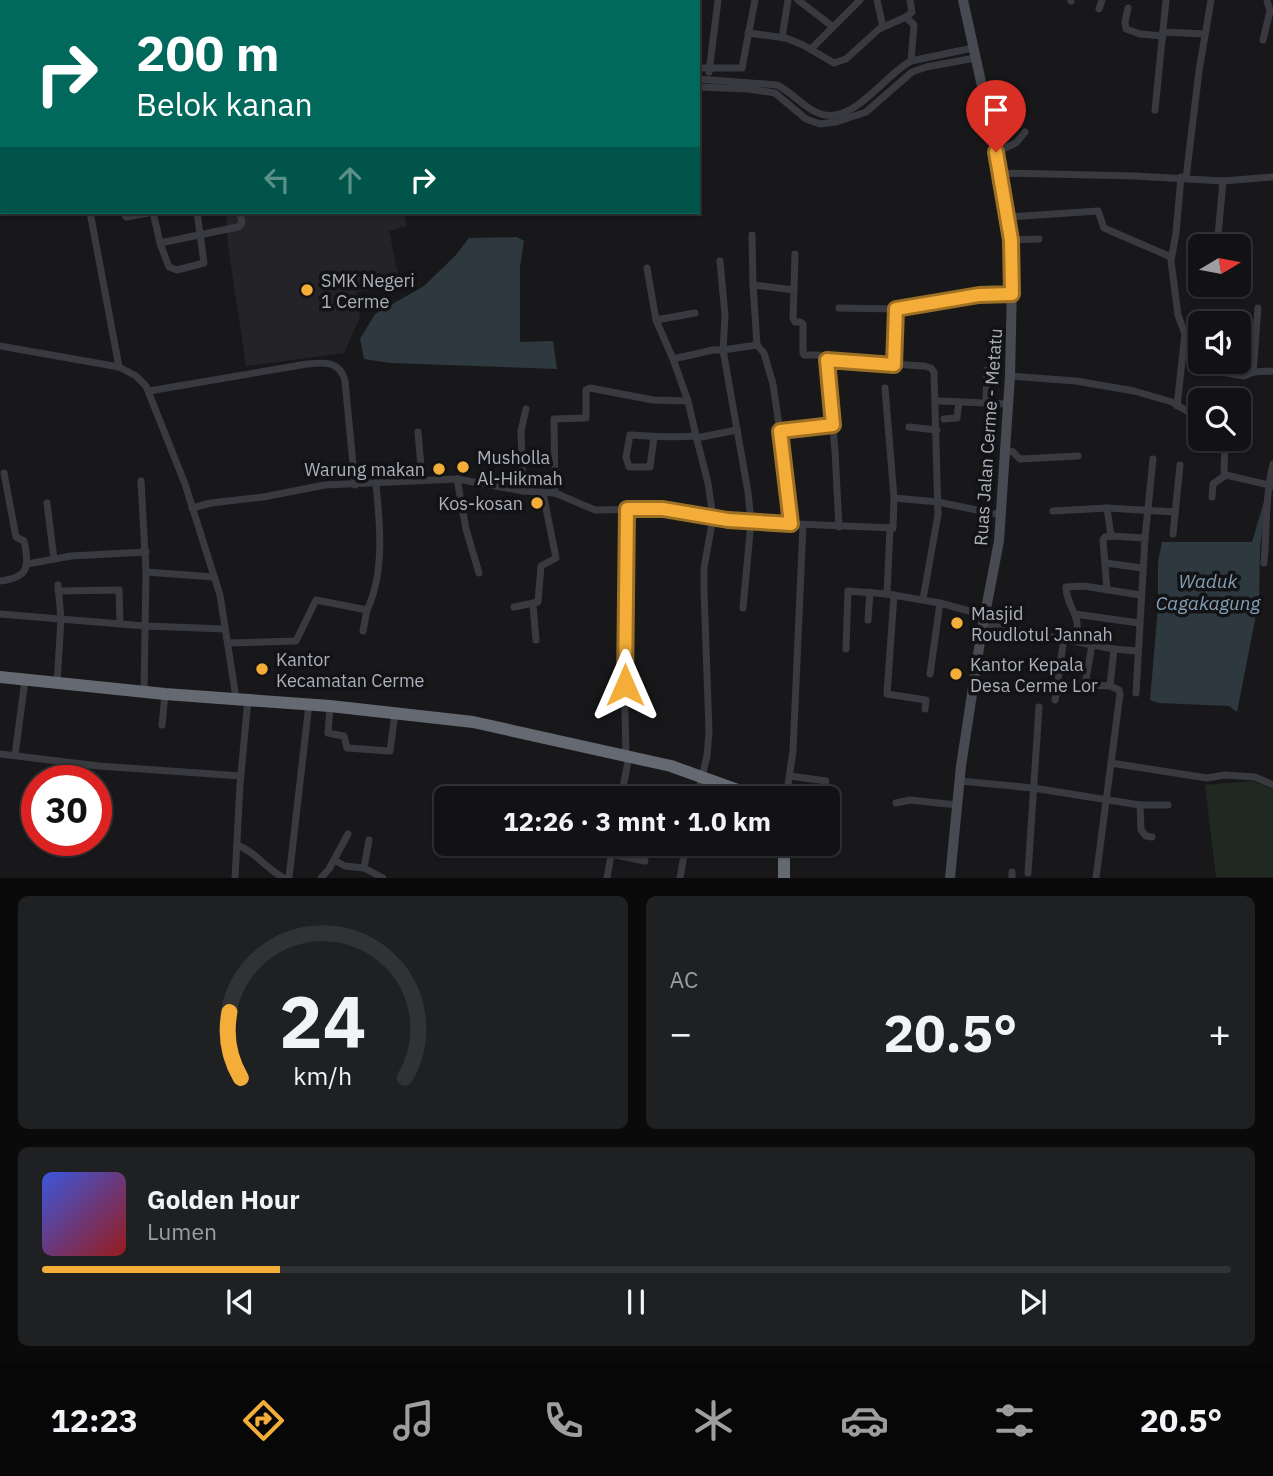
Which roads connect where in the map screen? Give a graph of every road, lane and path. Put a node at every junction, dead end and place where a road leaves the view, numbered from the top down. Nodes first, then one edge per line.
1 (718, 0) edge
2 (755, 0) edge
3 (788, 0) edge
4 (798, 0) edge
5 (860, 0) edge
6 (877, 0) edge
7 (911, 0) edge
8 (963, 0) edge
9 (1166, 0) edge
10 (1211, 0) edge
11 (1267, 0) edge
12 (1128, 8) dead end
13 (906, 17) junction
14 (832, 26) junction
15 (883, 27) junction
16 (748, 33) junction
17 (1163, 34) junction
18 (1205, 34) junction
19 (782, 38) junction
20 (1264, 40) dead end
21 (811, 49) junction
22 (974, 53) junction
23 (911, 61) junction
24 (700, 68) edge
25 (710, 69) junction
26 (884, 84) junction
27 (704, 85) edge
28 (890, 92) junction
29 (873, 94) junction
30 (880, 102) junction
31 (1155, 110) dead end
32 (822, 119) junction
33 (1025, 132) dead end
34 (996, 152) junction
35 (1001, 173) junction
36 (1273, 177) edge
37 (1183, 178) junction
38 (1223, 181) junction
39 (90, 214) edge
40 (124, 214) edge
41 (144, 214) edge
42 (153, 214) edge
43 (197, 214) edge
44 (240, 214) edge
45 (1008, 217) junction
46 (200, 234) junction
47 (1218, 234) edge
48 (752, 235) dead end
49 (1039, 239) dead end
50 (1011, 240) junction
51 (160, 243) junction
52 (795, 254) dead end
53 (1171, 257) junction
54 (720, 261) dead end
55 (647, 268) dead end
56 (753, 285) junction
57 (794, 290) junction
58 (1012, 294) junction
59 (839, 308) dead end
60 (1258, 308) dead end
61 (896, 309) junction
62 (695, 313) dead end
63 (656, 320) junction
64 (757, 345) junction
65 (0, 346) edge
66 (723, 350) junction
67 (673, 359) junction
68 (827, 360) junction
69 (894, 365) junction
70 (119, 367) junction
71 (987, 370) dead end
72 (1273, 371) edge
73 (1253, 372) joint
74 (1010, 376) junction
75 (886, 388) dead end
76 (149, 391) junction
77 (688, 401) junction
78 (940, 401) dead end
79 (959, 402) junction
80 (986, 403) junction
81 (1008, 404) junction
82 (1177, 406) junction
83 (526, 409) dead end
84 (1188, 412) edge
85 (944, 419) dead end
86 (833, 425) junction
87 (909, 427) dead end
88 (737, 430) junction
89 (937, 430) junction
90 (780, 431) junction
91 (418, 432) dead end
92 (653, 437) junction
93 (696, 437) junction
94 (1005, 450) junction
95 (1224, 451) edge
96 (1078, 456) dead end
97 (1153, 459) dead end
98 (1273, 464) edge
99 (1180, 465) dead end
100 (4, 472) dead end
101 (1226, 475) junction
102 (422, 479) junction
103 (457, 479) junction
104 (141, 481) dead end
105 (376, 484) junction
106 (355, 485) junction
107 (1270, 485) edge
108 (523, 491) junction
109 (542, 493) junction
110 (555, 494) junction
111 (1212, 497) dead end
112 (894, 498) junction
113 (938, 502) junction
114 (47, 503) dead end
115 (192, 508) junction
116 (1107, 508) junction
117 (627, 509) junction
118 (1147, 509) junction
119 (1053, 512) dead end
120 (1175, 512) junction
121 (1001, 515) junction
122 (713, 518) junction
123 (751, 522) junction
124 (791, 524) junction
125 (803, 525) junction
126 (839, 527) junction
127 (890, 528) junction
128 (1173, 534) dead end
129 (1111, 536) junction
130 (1144, 538) junction
131 (146, 552) junction
132 (54, 559) junction
133 (1106, 563) junction
134 (27, 564) junction
135 (1264, 564) dead end
136 (1142, 568) junction
137 (146, 572) junction
138 (480, 573) dead end
139 (214, 577) junction
140 (0, 581) edge
141 (1107, 590) junction
142 (870, 592) junction
143 (891, 595) junction
144 (1140, 595) junction
145 (923, 599) junction
146 (940, 603) junction
147 (533, 605) junction
148 (514, 607) dead end
149 (743, 608) dead end
150 (367, 610) junction
151 (0, 614) edge
152 (1075, 614) junction
153 (61, 619) junction
154 (984, 619) junction
155 (868, 620) dead end
156 (1139, 623) junction
157 (120, 624) junction
158 (145, 626) junction
159 (225, 629) junction
160 (363, 631) dead end
161 (1064, 638) junction
162 (536, 640) dead end
163 (1074, 641) junction
164 (228, 643) junction
165 (1092, 645) junction
166 (846, 649) dead end
167 (1114, 649) junction
168 (1137, 651) junction
169 (929, 674) dead end
170 (0, 677) edge
171 (25, 680) junction
172 (57, 684) junction
173 (1085, 685) junction
174 (1058, 686) junction
175 (1110, 686) junction
176 (144, 692) junction
177 (1136, 693) dead end
178 (165, 694) junction
179 (242, 699) junction
180 (1055, 700) dead end
181 (309, 704) junction
182 (330, 706) junction
183 (1039, 707) dead end
184 (925, 709) dead end
185 (395, 713) junction
186 (162, 725) dead end
187 (0, 754) edge
188 (15, 755) junction
189 (628, 755) junction
190 (1111, 764) junction
191 (241, 776) junction
192 (702, 776) junction
193 (790, 776) junction
194 (826, 781) dead end
195 (960, 781) junction
196 (1273, 785) edge
197 (623, 786) edge
198 (699, 786) edge
199 (728, 786) edge
200 (788, 786) edge
201 (1033, 788) junction
202 (1106, 798) junction
203 (896, 803) dead end
204 (957, 805) junction
205 (1140, 805) junction
206 (1168, 805) dead end
207 (348, 834) dead end
208 (1152, 837) dead end
209 (369, 840) dead end
210 (237, 845) junction
211 (611, 856) edge
212 (621, 856) edge
213 (684, 856) edge
214 (784, 856) edge
215 (334, 860) junction
216 (645, 861) dead end
217 (364, 868) junction
218 (1028, 873) dead end
219 (235, 877) edge
220 (287, 877) edge
221 (321, 877) edge
222 (383, 877) edge
223 (607, 877) edge
224 (680, 877) edge
225 (783, 877) edge
226 (950, 877) edge
227 (1096, 877) edge

1 - 25 street
2 - 16 street
3 - 19 street
4 - 14 street
5 - 14 street
6 - 15 street
7 - 13 street
8 - 22 main road, Ruas Jalan Cerme - Metatu
9 - 17 street
10 - 18 street
11 - 20 street
12 - 17 street
13 - 15 street
13 - 23 street
14 - 21 street
15 - 21 street
16 - 19 street
16 - 25 street
17 - 18 street
17 - 31 street
18 - 37 street
19 - 21 street
22 - 23 street
22 - 28 street
22 - 34 main road, Ruas Jalan Cerme - Metatu
23 - 26 street
24 - 25 street
25 - 27 street
26 - 28 street
26 - 29 street
27 - 32 street
28 - 30 street
29 - 30 street
29 - 32 street
30 - 32 street
33 - 34 street
34 - 35 main road, Ruas Jalan Cerme - Metatu
35 - 37 street
35 - 45 main road, Ruas Jalan Cerme - Metatu
36 - 38 street
37 - 38 street
37 - 53 street
38 - 47 street
39 - 70 street
40 - 41 street
42 - 51 street
43 - 46 street
44 - 46 street
45 - 50 main road, Ruas Jalan Cerme - Metatu
45 - 53 street
46 - 51 street
46 - 51 street
48 - 56 street
49 - 50 street
50 - 58 main road, Ruas Jalan Cerme - Metatu
52 - 57 street
53 - 82 street
54 - 66 street
55 - 63 street
56 - 57 street
56 - 64 street
57 - 68 street
58 - 61 street
58 - 74 main road, Ruas Jalan Cerme - Metatu
59 - 61 street
60 - 73 street
61 - 69 street
62 - 63 street
63 - 67 street
64 - 66 street
64 - 90 street
65 - 70 street
66 - 67 street
66 - 88 street
67 - 77 street
68 - 69 street
68 - 86 street
69 - 89 street
70 - 76 street
71 - 80 street
72 - 73 street
74 - 81 main road, Ruas Jalan Cerme - Metatu
74 - 82 street
75 - 112 street
76 - 106 street
76 - 115 street
77 - 93 street
77 - 110 street
78 - 79 street
79 - 80 street
79 - 85 street
80 - 81 street
81 - 94 main road, Ruas Jalan Cerme - Metatu
82 - 84 street
83 - 108 street
86 - 90 street
86 - 126 street
87 - 89 street
88 - 93 street
88 - 123 street
89 - 113 street
90 - 124 street
91 - 102 street
92 - 92 street
92 - 93 street
93 - 122 street
94 - 96 street
94 - 121 main road, Ruas Jalan Cerme - Metatu
95 - 101 street
97 - 118 street
98 - 107 street
99 - 120 street
100 - 134 street
101 - 107 street
101 - 111 street
102 - 103 street
102 - 105 street
103 - 108 street
103 - 138 street
104 - 131 street
105 - 106 street
105 - 150 street
106 - 115 street
107 - 135 street
108 - 109 street
109 - 110 street
109 - 147 street
110 - 117 street
112 - 113 street
112 - 127 street
113 - 121 street
113 - 145 street
114 - 132 street
115 - 139 street
116 - 118 street
116 - 119 street
116 - 129 street
117 - 122 street
117 - 189 street
118 - 120 street
118 - 130 street
120 - 128 street
121 - 154 main road, Ruas Jalan Cerme - Metatu
122 - 123 street
122 - 192 street
123 - 124 street
123 - 149 street
124 - 125 street
125 - 126 street
125 - 193 street
126 - 127 street
127 - 143 street
129 - 130 street
129 - 133 street
130 - 136 street
131 - 132 street
131 - 137 street
132 - 134 street
133 - 136 street
133 - 141 street
134 - 140 street
136 - 144 street
137 - 139 street
137 - 158 street
139 - 159 street
141 - 144 street
141 - 152 street
142 - 143 street
142 - 155 street
142 - 166 street
143 - 145 street
143 - 184 street
144 - 156 street
145 - 146 street
146 - 154 street
146 - 169 street
147 - 148 street
147 - 162 street
150 - 160 street
150 - 164 street
151 - 153 street
152 - 156 street
152 - 163 street
153 - 157 street
153 - 157 street
153 - 172 street
154 - 161 street
154 - 195 main road, Ruas Jalan Cerme - Metatu
156 - 168 street
157 - 158 street
158 - 159 street
158 - 176 street
159 - 164 street
161 - 163 street
161 - 174 street
163 - 165 street
164 - 179 street
165 - 167 street
165 - 173 street
167 - 168 street
167 - 175 street
168 - 177 street
170 - 171 highway
171 - 172 highway
171 - 188 street
172 - 176 highway
173 - 174 street
173 - 175 street
174 - 180 street
175 - 190 street
176 - 178 highway
178 - 179 highway
178 - 186 street
179 - 181 highway
179 - 191 street
181 - 182 highway
181 - 220 street
182 - 185 highway
182 - 185 street
183 - 201 street
185 - 189 highway
187 - 188 street
188 - 191 street
189 - 192 highway
189 - 197 street
190 - 196 street
190 - 202 street
191 - 210 street
192 - 198 street
192 - 199 highway
193 - 194 street
193 - 200 street
195 - 201 street
195 - 204 main road, Ruas Jalan Cerme - Metatu
201 - 202 street
201 - 218 street
202 - 205 street
202 - 227 street
203 - 204 street
204 - 226 main road, Ruas Jalan Cerme - Metatu
205 - 206 street
205 - 208 street
207 - 215 street
209 - 217 street
210 - 219 street
210 - 220 street
211 - 223 street
212 - 216 street
213 - 224 street
214 - 225 highway
215 - 217 street
215 - 221 street
217 - 222 street

